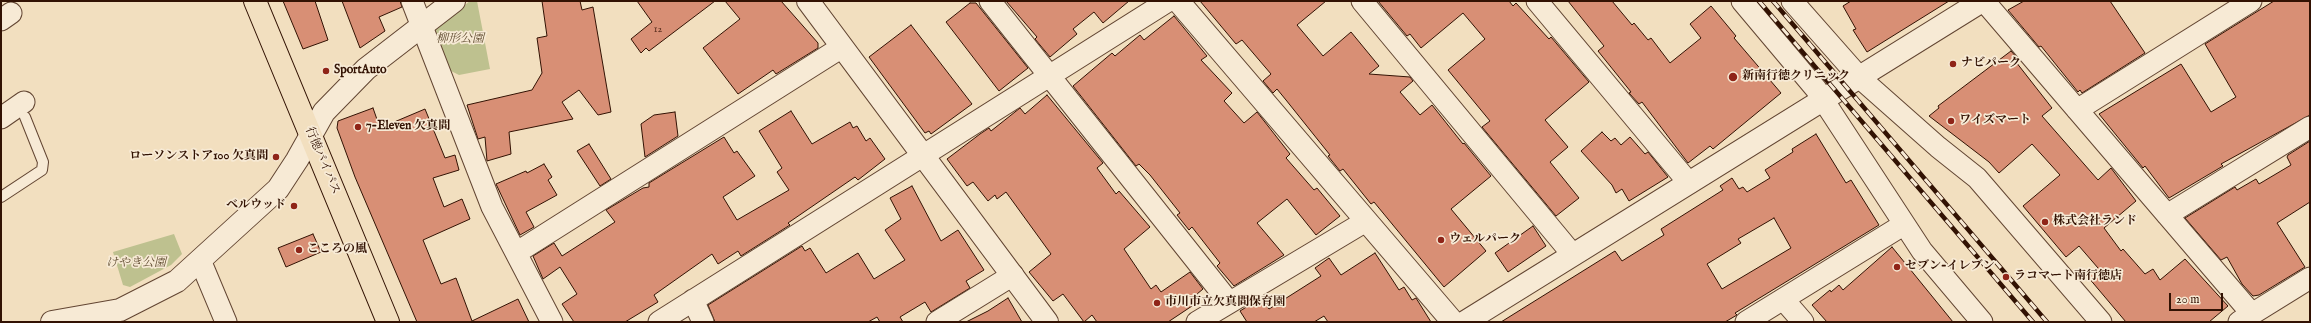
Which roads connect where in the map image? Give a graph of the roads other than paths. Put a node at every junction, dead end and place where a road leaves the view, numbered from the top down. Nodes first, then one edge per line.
1 (255, 1) edge
2 (412, 1) edge
3 (454, 1) edge
4 (808, 1) edge
5 (990, 1) edge
6 (1168, 1) edge
7 (1178, 1) edge
8 (1362, 1) edge
9 (1537, 1) edge
10 (1742, 1) edge
11 (1792, 1) edge
12 (1983, 1) edge
13 (2251, 1) edge
14 (422, 25) junction
15 (842, 47) junction
16 (1049, 75) junction
17 (1860, 78) junction
18 (1824, 100) junction
19 (25, 109) joint
20 (2077, 110) junction
21 (1, 118) edge
22 (2310, 127) edge
23 (311, 136) junction
24 (923, 155) junction
25 (1689, 183) junction
26 (1, 197) edge
27 (2167, 215) junction
28 (1366, 221) junction
29 (1904, 225) junction
30 (516, 253) junction
31 (1573, 255) junction
32 (200, 260) junction
33 (1013, 275) junction
34 (2310, 278) edge
35 (1783, 299) junction
36 (694, 300) junction
37 (1229, 302) junction
38 (2245, 318) edge
39 (52, 322) edge
40 (226, 322) edge
41 (388, 322) edge
42 (552, 322) edge
43 (659, 322) edge
44 (703, 322) edge
45 (937, 322) edge
46 (1047, 322) edge
47 (1197, 322) edge
48 (1453, 322) edge
49 (1465, 322) edge
50 (1746, 322) edge
51 (1802, 322) edge
52 (1982, 322) edge
53 (2101, 322) edge

1 - 23 main road, 行徳バイパス
2 - 14 street
3 - 14 street
4 - 15 street
5 - 16 street
6 - 16 street
7 - 28 street
8 - 31 street
9 - 25 street
10 - 18 street
11 - 17 street
12 - 17 street
12 - 20 street
13 - 20 street
14 - 23 street
14 - 30 street
15 - 24 street
15 - 30 street
16 - 24 street
16 - 37 street
17 - 18 street
17 - 53 street
18 - 25 street
18 - 29 street
19 - 21 street
19 - 26 lane
20 - 27 street
22 - 27 street
23 - 32 street
23 - 41 main road, 行徳バイパス
24 - 33 street
24 - 36 street
25 - 31 street
27 - 38 street
28 - 37 street
28 - 48 street
29 - 35 street
29 - 52 street
30 - 42 street
31 - 49 street
32 - 39 street
32 - 40 street
33 - 45 street
33 - 46 street
34 - 38 street
35 - 50 street
35 - 51 street
36 - 43 street
36 - 44 street
37 - 47 street

